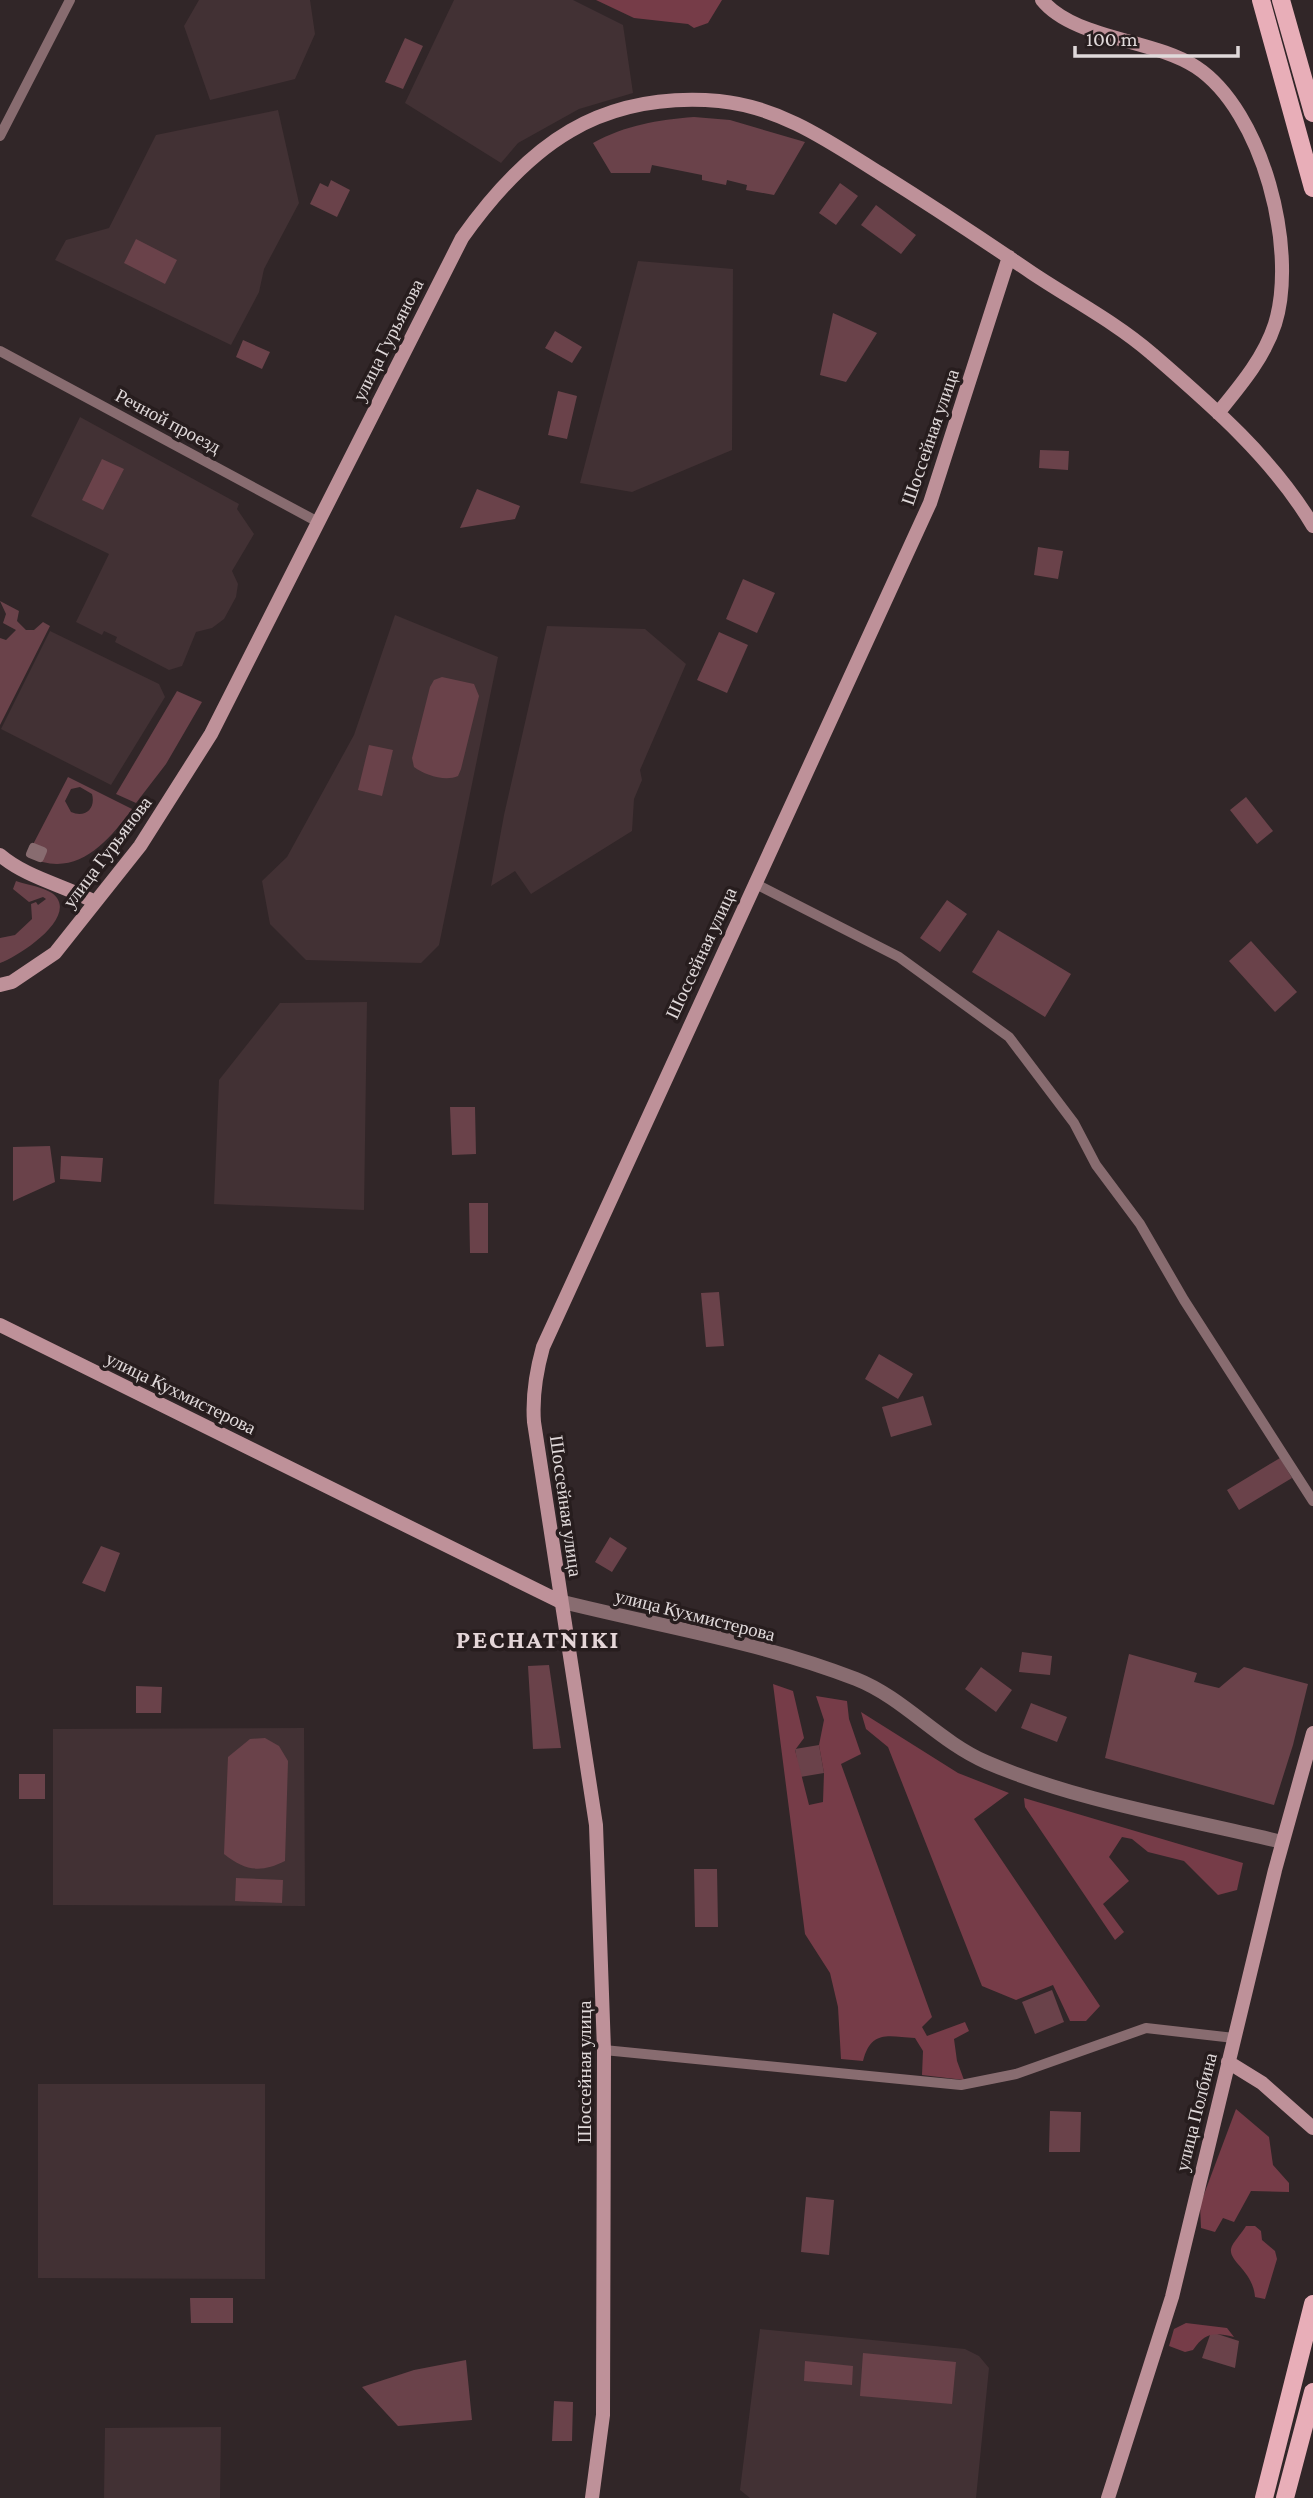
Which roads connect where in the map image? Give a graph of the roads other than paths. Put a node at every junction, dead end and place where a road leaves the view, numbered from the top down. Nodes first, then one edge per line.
1 (71, 0) edge
2 (1042, 0) edge
3 (1261, 0) edge
4 (1281, 0) edge
5 (1313, 113) edge
6 (0, 136) edge
7 (1311, 181) edge
8 (1313, 193) edge
9 (1009, 257) junction
10 (0, 351) edge
11 (1218, 413) junction
12 (318, 522) junction
13 (1313, 526) edge
14 (0, 855) edge
15 (754, 883) junction
16 (95, 902) junction
17 (0, 985) edge
18 (0, 1325) edge
19 (1313, 1501) edge
20 (559, 1601) junction
21 (1313, 1733) edge
22 (1282, 1842) junction
23 (1234, 2038) junction
24 (604, 2050) junction
25 (1228, 2062) junction
26 (1313, 2128) edge
27 (1312, 2309) edge
28 (1313, 2392) edge
29 (592, 2498) edge
30 (1108, 2498) edge
31 (1264, 2498) edge
32 (1285, 2498) edge

1 - 6 street
2 - 11 main road
3 - 7 main road
4 - 5 main road
7 - 8 main road
9 - 11 main road
9 - 12 main road, улица Гурьянова
9 - 15 main road, Шоссейная улица
10 - 12 street, Речной проезд
11 - 13 main road
12 - 16 main road, улица Гурьянова
14 - 16 main road
15 - 19 street
15 - 20 main road, Шоссейная улица
16 - 17 main road, улица Гурьянова
18 - 20 main road, улица Кухмистерова
20 - 22 street, улица Кухмистерова
20 - 24 main road, Шоссейная улица
21 - 22 main road, улица Полбина
22 - 23 main road, улица Полбина
23 - 24 street
23 - 25 main road, улица Полбина
24 - 29 main road, Шоссейная улица
25 - 26 main road
25 - 30 main road, улица Полбина
27 - 31 main road
28 - 32 main road

